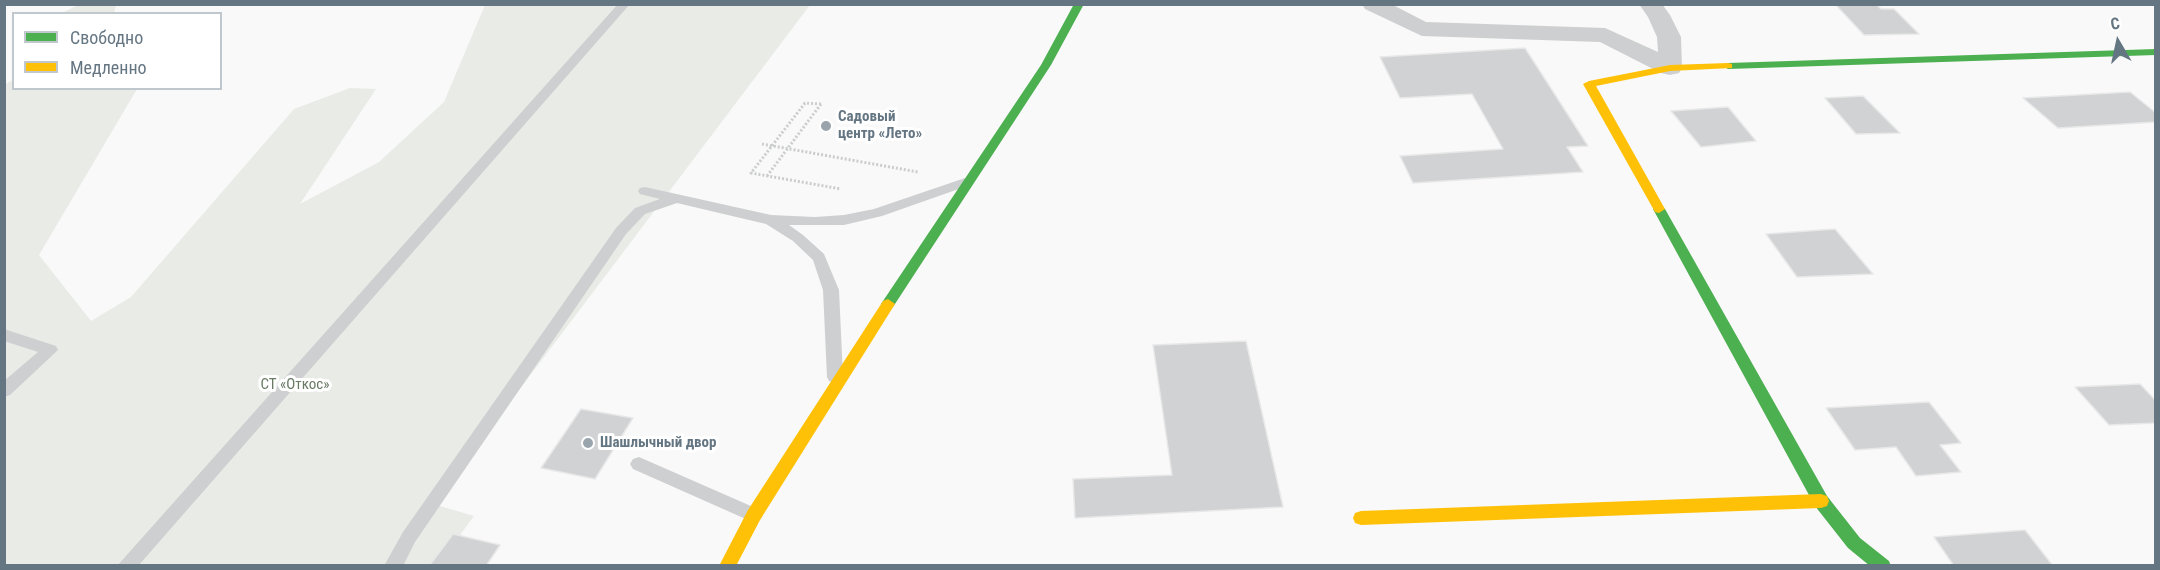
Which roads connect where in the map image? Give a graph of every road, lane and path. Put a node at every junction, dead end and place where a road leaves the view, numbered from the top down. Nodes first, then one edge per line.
1 (625, 4) edge
2 (1079, 4) edge
3 (1373, 4) edge
4 (1650, 4) edge
5 (2156, 52) edge
6 (1670, 68) junction
7 (762, 144) dead end
8 (772, 146) junction
9 (786, 149) junction
10 (918, 172) dead end
11 (767, 176) junction
12 (967, 181) junction
13 (841, 189) dead end
14 (645, 191) dead end
15 (677, 198) junction
16 (771, 220) junction
17 (4, 335) edge
18 (836, 384) junction
19 (4, 391) edge
20 (639, 464) dead end
21 (1821, 501) junction
22 (754, 515) junction
23 (1361, 518) dead end
24 (126, 566) edge
25 (393, 566) edge
26 (727, 566) edge
27 (1883, 566) edge

1 - 24 lane
2 - 12 street
3 - 6 street
4 - 6 street
5 - 6 street
6 - 21 street
7 - 8 path
8 - 9 path
8 - 9 path
8 - 11 path
9 - 10 path
9 - 11 path
11 - 13 path
12 - 16 lane
12 - 18 street
14 - 15 lane
15 - 16 lane
15 - 25 lane
16 - 18 lane
17 - 19 lane
18 - 22 street
20 - 22 lane
21 - 23 street
21 - 27 street
22 - 26 street

